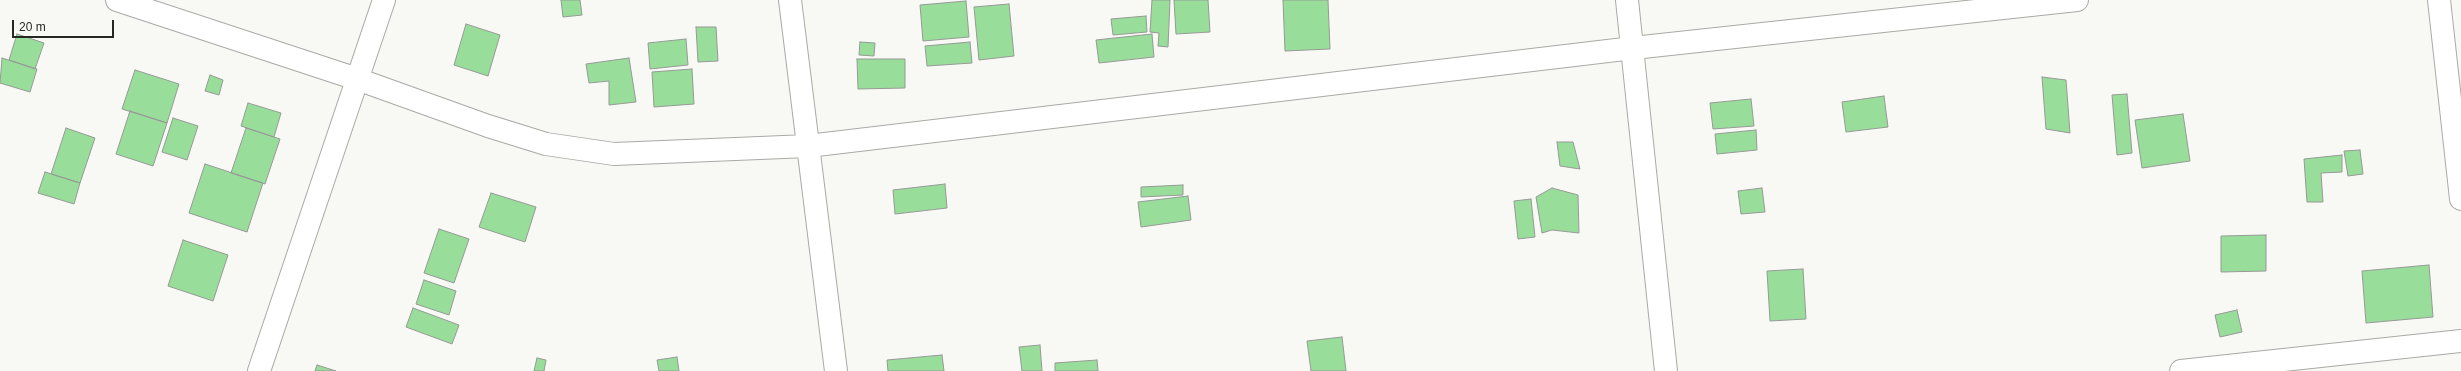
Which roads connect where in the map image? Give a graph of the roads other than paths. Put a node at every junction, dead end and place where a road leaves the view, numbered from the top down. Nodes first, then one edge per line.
1 (117, 0) edge
2 (384, 0) edge
3 (790, 0) edge
4 (1627, 0) edge
5 (2077, 0) edge
6 (2439, 0) edge
7 (1633, 48) junction
8 (357, 79) junction
9 (808, 146) junction
10 (2461, 199) edge
11 (2461, 341) edge
12 (259, 371) edge
13 (836, 371) edge
14 (1666, 371) edge
15 (2181, 371) edge

1 - 8 street
2 - 8 street
3 - 9 street
4 - 7 street
5 - 7 street
6 - 10 street
7 - 9 street
7 - 14 street
8 - 9 street
8 - 12 street
9 - 13 street
11 - 15 street

